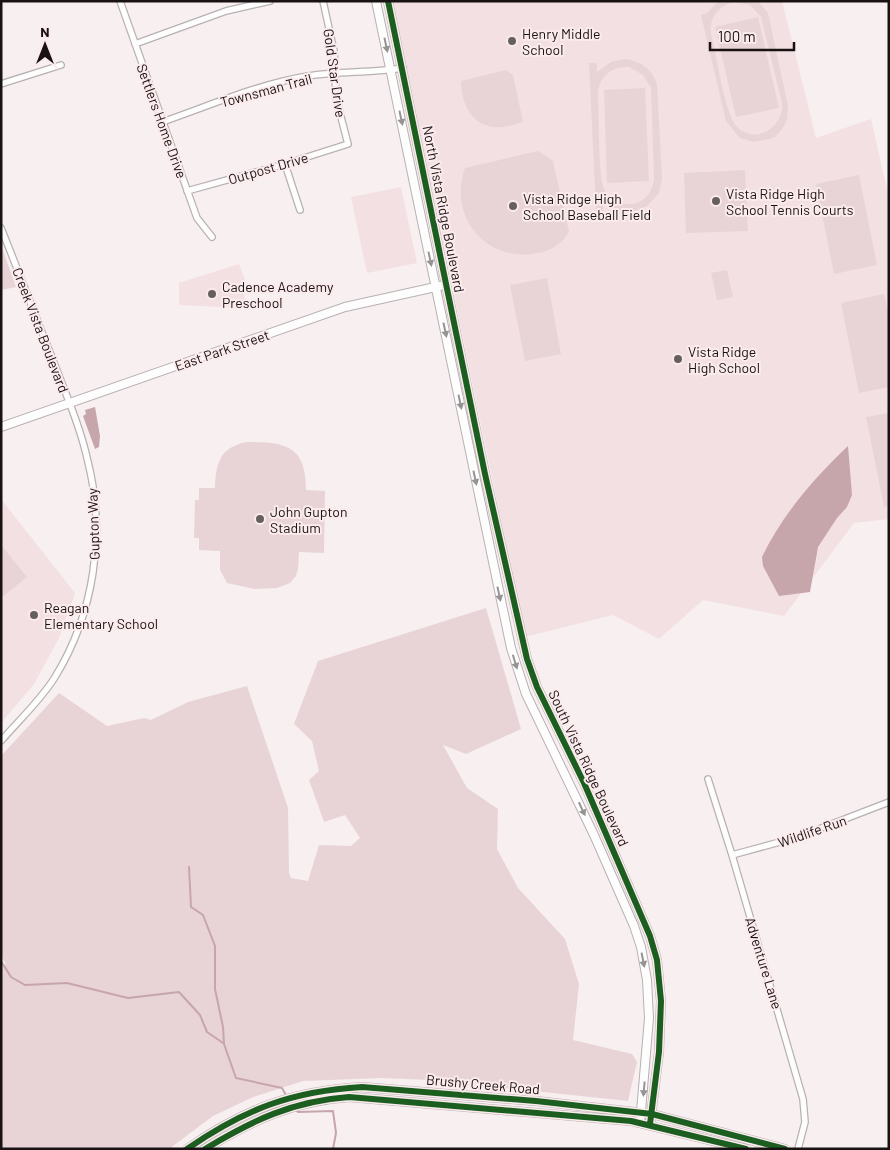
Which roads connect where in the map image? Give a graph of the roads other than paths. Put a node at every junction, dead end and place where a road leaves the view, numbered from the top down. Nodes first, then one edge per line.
1 (120, 1) edge
2 (270, 1) edge
3 (323, 1) edge
4 (376, 1) edge
5 (388, 1) edge
6 (135, 44) junction
7 (61, 65) dead end
8 (403, 68) junction
9 (391, 70) junction
10 (334, 75) junction
11 (1, 84) edge
12 (162, 122) junction
13 (348, 144) joint
14 (285, 164) junction
15 (187, 191) junction
16 (300, 210) dead end
17 (1, 228) edge
18 (212, 237) dead end
19 (446, 284) junction
20 (436, 287) junction
21 (70, 403) junction
22 (474, 421) joint
23 (1, 427) edge
24 (466, 430) joint
25 (1, 741) edge
26 (708, 779) dead end
27 (889, 802) edge
28 (732, 855) junction
29 (411, 1091) junction
30 (410, 1102) junction
31 (642, 1113) junction
32 (652, 1114) junction
33 (640, 1123) junction
34 (650, 1124) junction
35 (187, 1149) edge
36 (205, 1149) edge
37 (746, 1149) edge
38 (785, 1149) edge
39 (798, 1149) edge

1 - 6 street, Settlers Home Drive
2 - 6 street
3 - 10 street, Gold Star Drive
4 -> 9 street, North Vista Ridge Boulevard
5 - 8 street, North Vista Ridge Boulevard
6 - 12 street, Settlers Home Drive
7 - 11 street
8 - 9 street, Townsman Trail
8 - 19 street, North Vista Ridge Boulevard
9 - 10 street, Townsman Trail
9 -> 20 street, North Vista Ridge Boulevard
10 - 12 street, Townsman Trail
10 - 13 street, Gold Star Drive
12 - 15 street, Settlers Home Drive
13 - 14 street, Outpost Drive
14 - 15 street, Outpost Drive
14 - 16 street
15 - 18 street, Settlers Home Drive
17 - 21 street, Creek Vista Boulevard
19 - 20 street, East Park Street
19 - 22 street, North Vista Ridge Boulevard
20 - 21 street, East Park Street
20 -> 24 street, North Vista Ridge Boulevard
21 - 23 street, East Park Street
21 - 25 street, Gupton Way
22 - 32 street, South Vista Ridge Boulevard
24 -> 31 street, South Vista Ridge Boulevard
26 - 28 street, Adventure Lane
27 - 28 street, Wildlife Run
28 - 39 street, Adventure Lane
29 - 30 street
29 - 31 street, Brushy Creek Road
29 - 35 street, Brushy Creek Road
30 - 33 street, Brushy Creek Road
30 - 36 street, Brushy Creek Road
31 - 32 street, Brushy Creek Road
31 - 33 street, South Vista Ridge Boulevard
32 - 34 street, South Vista Ridge Boulevard
32 - 38 street, Brushy Creek Road
33 - 34 street, Brushy Creek Road
34 - 37 street, Brushy Creek Road

